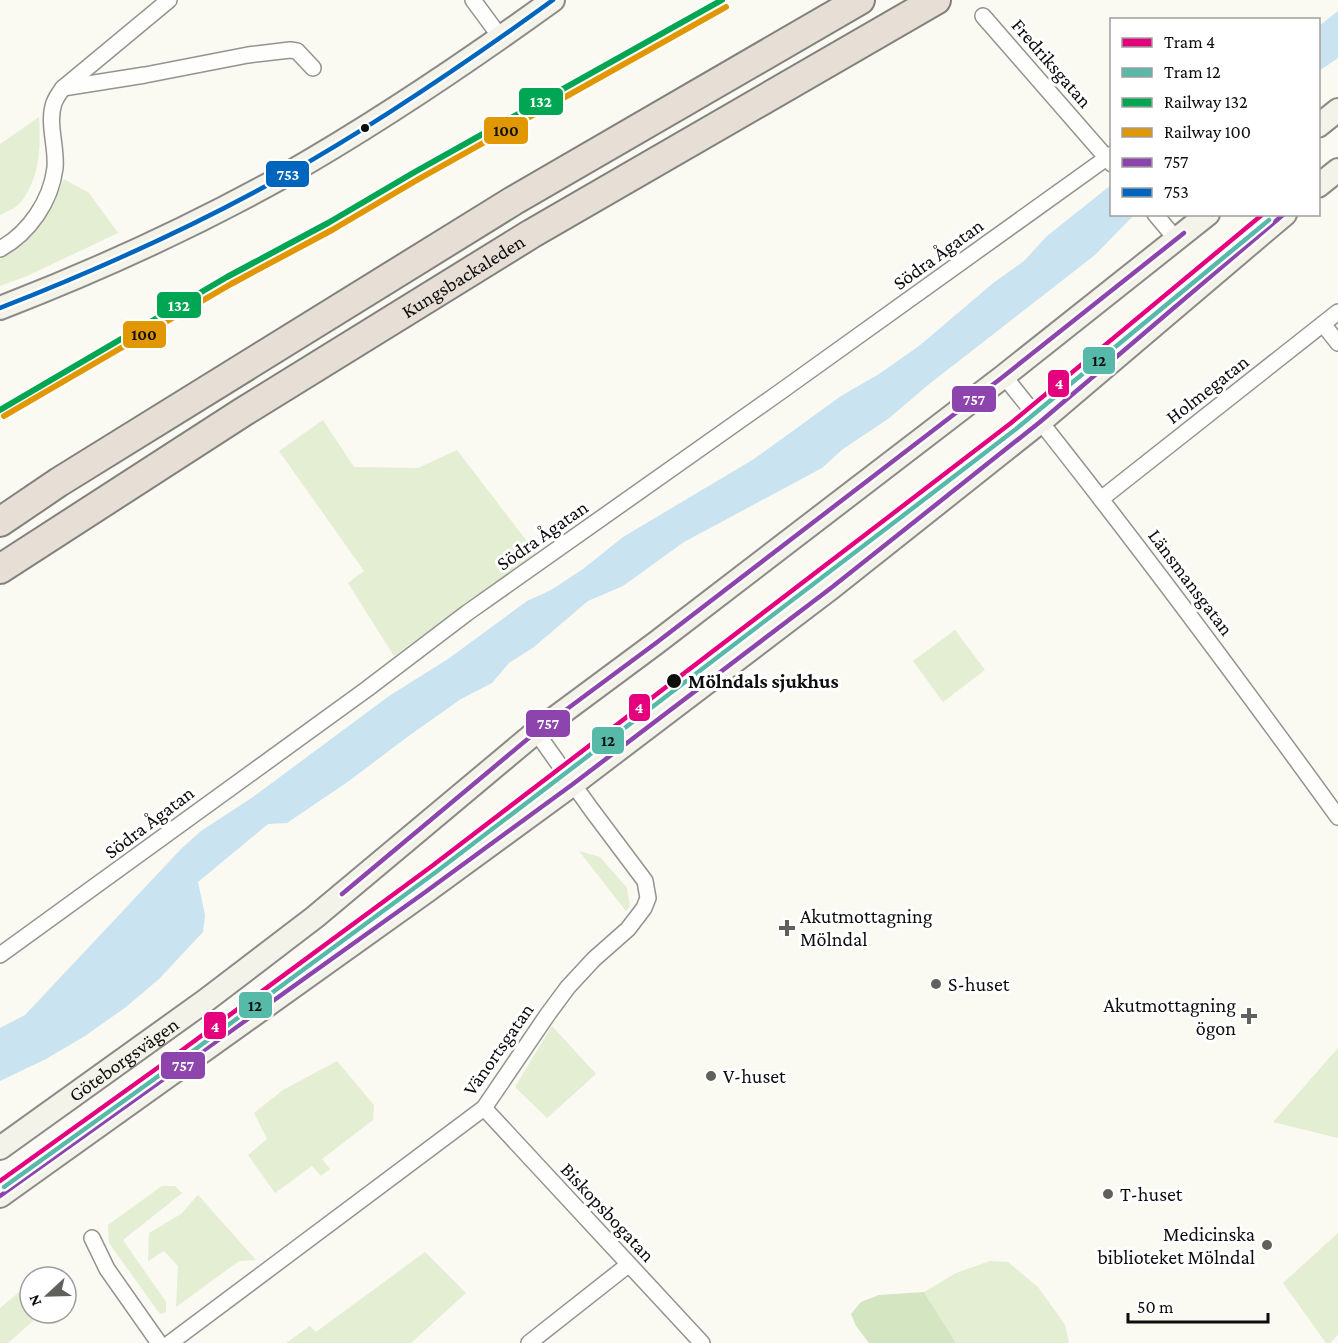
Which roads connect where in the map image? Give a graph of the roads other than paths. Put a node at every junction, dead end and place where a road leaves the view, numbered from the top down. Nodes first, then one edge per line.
1 (169, 0) edge
2 (473, 0) edge
3 (553, 0) edge
4 (860, 0) edge
5 (936, 0) edge
6 (983, 16) dead end
7 (501, 38) junction
8 (313, 68) dead end
9 (63, 88) junction
10 (1338, 110) edge
11 (1320, 124) edge
12 (1110, 159) edge
13 (1338, 170) edge
14 (1320, 184) edge
15 (1157, 216) edge
16 (1205, 216) edge
17 (1283, 216) edge
18 (1176, 239) junction
19 (0, 249) edge
20 (0, 308) edge
21 (1338, 312) edge
22 (1323, 324) junction
23 (1338, 343) edge
24 (1004, 376) junction
25 (1040, 422) junction
26 (58, 482) junction
27 (0, 499) edge
28 (1101, 499) junction
29 (0, 522) edge
30 (0, 569) edge
31 (536, 732) junction
32 (573, 784) junction
33 (1338, 818) edge
34 (0, 956) edge
35 (484, 1108) junction
36 (0, 1148) edge
37 (0, 1196) edge
38 (92, 1238) dead end
39 (628, 1264) junction
40 (159, 1343) edge
41 (170, 1343) edge
42 (529, 1343) edge
43 (702, 1343) edge

1 - 9 street
2 - 7 street
3 - 7 main road
4 - 26 highway, Kungsbackaleden
5 - 30 highway, Kungsbackaleden
6 - 12 street, Fredriksgatan
7 - 20 main road
8 - 9 street
9 - 19 street
10 - 11 main road
12 - 34 street, Södra Ågatan
13 - 14 main road
15 - 18 street
16 - 18 main road, Göteborgsvägen
17 - 25 main road, Göteborgsvägen
18 - 24 main road, Göteborgsvägen
21 - 22 street, Holmegatan
22 - 23 street
22 - 28 street, Holmegatan
24 - 25 street, Länsmansgatan
24 - 31 main road, Göteborgsvägen
25 - 28 street, Länsmansgatan
25 - 32 main road, Göteborgsvägen
26 - 27 highway
26 - 29 highway, Kungsbackaleden
28 - 33 street, Länsmansgatan
31 - 32 street, Vänortsgatan
31 - 36 main road, Göteborgsvägen
32 - 35 street, Vänortsgatan
32 - 37 main road, Göteborgsvägen
35 - 39 street, Biskopsbogatan
35 - 41 street, Vänortsgatan
38 - 40 street
39 - 42 street
39 - 43 street, Biskopsbogatan

